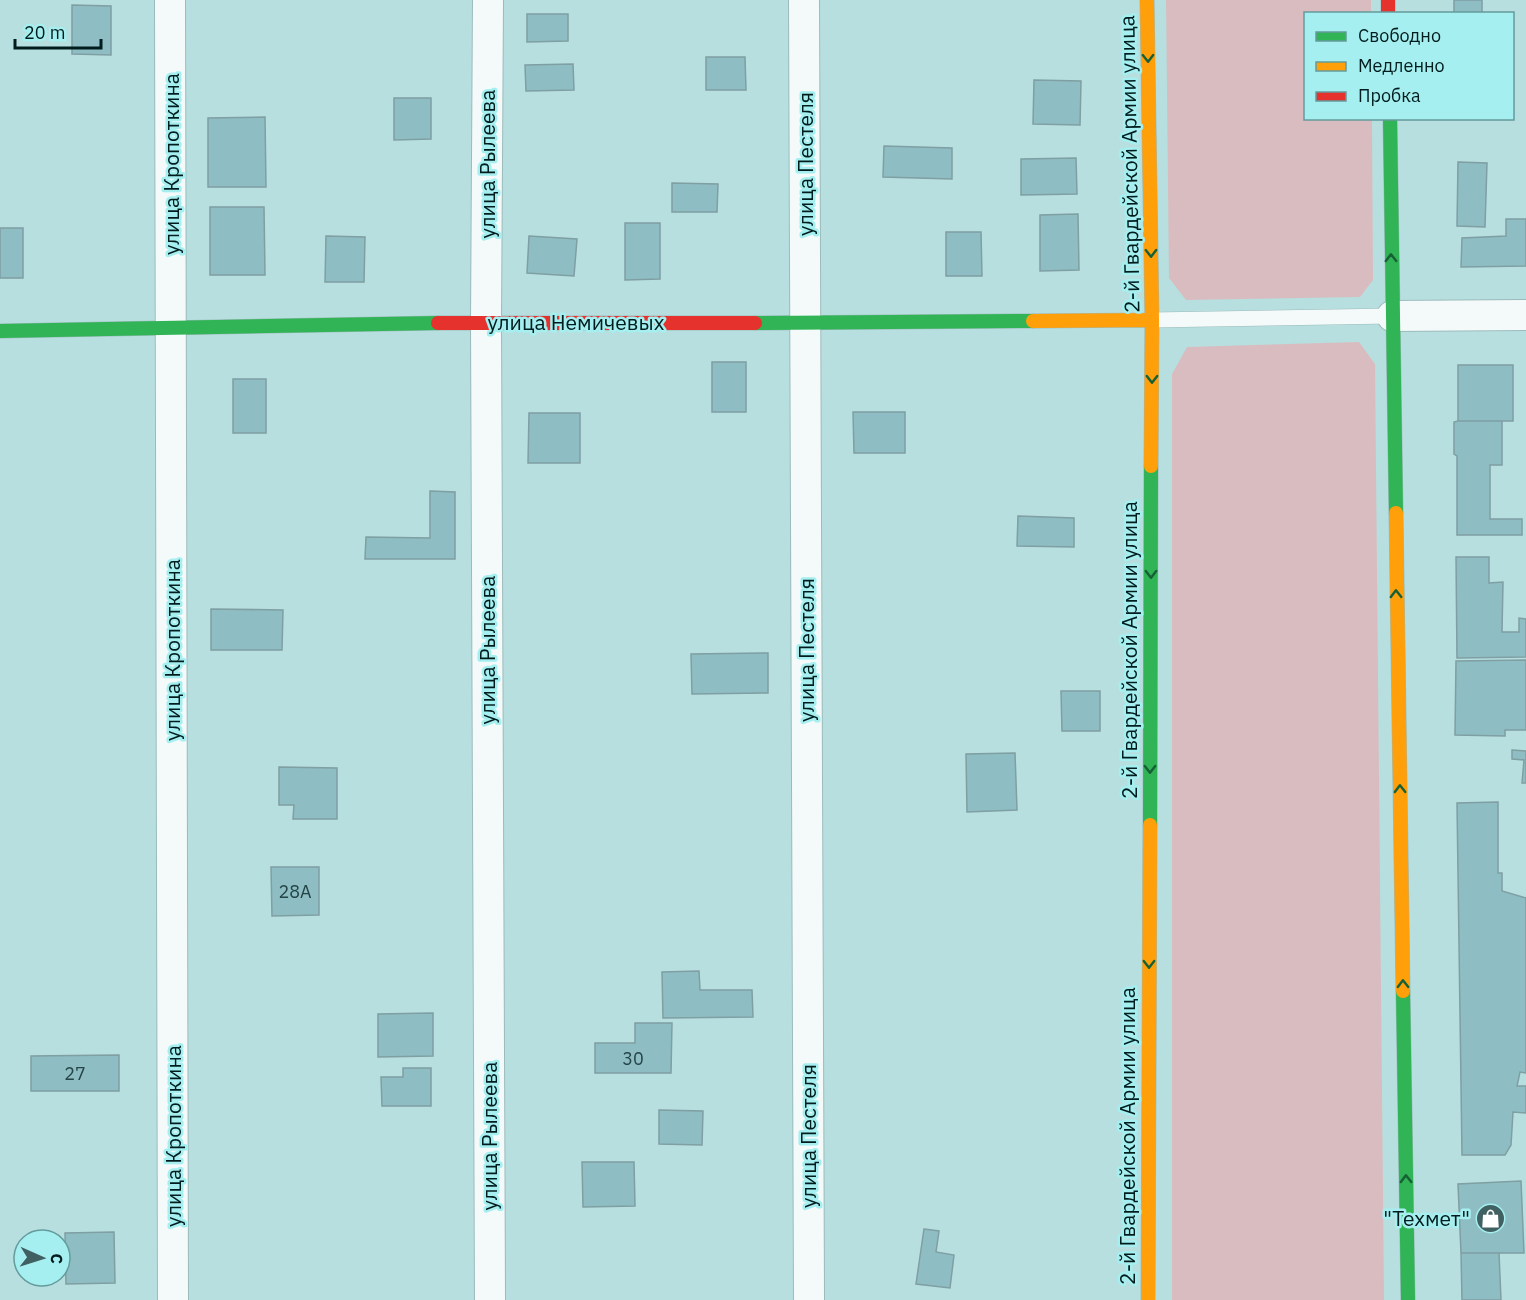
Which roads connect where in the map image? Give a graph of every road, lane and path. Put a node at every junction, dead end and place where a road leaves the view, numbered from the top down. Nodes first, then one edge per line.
1 (170, 0) edge
2 (488, 0) edge
3 (804, 0) edge
4 (1147, 0) edge
5 (1390, 120) edge
6 (1526, 315) edge
7 (1392, 316) junction
8 (1152, 320) junction
9 (486, 322) junction
10 (805, 323) junction
11 (171, 327) junction
12 (0, 331) edge
13 (173, 1300) edge
14 (490, 1300) edge
15 (809, 1300) edge
16 (1148, 1300) edge
17 (1408, 1300) edge

1 - 11 street, улица Кропоткина
2 - 9 street, улица Рылеева
3 - 10 street, улица Пестеля
4 -> 8 main road, 2-й Гвардейской Армии улица
7 -> 5 main road
6 - 7 street
7 - 8 lane
17 -> 7 main road
8 - 10 main road, улица Немичевых
8 -> 16 main road, 2-й Гвардейской Армии улица
9 - 10 main road, улица Немичевых
9 - 11 main road, улица Немичевых
9 - 14 street, улица Рылеева
10 - 15 street, улица Пестеля
11 - 12 main road, улица Немичевых
11 - 13 street, улица Кропоткина

